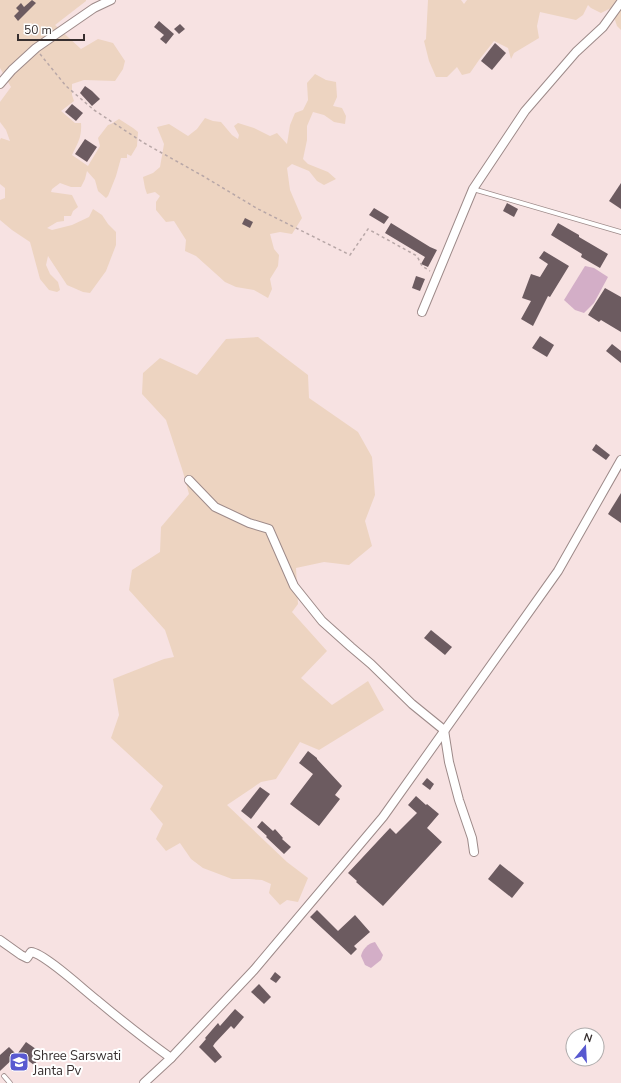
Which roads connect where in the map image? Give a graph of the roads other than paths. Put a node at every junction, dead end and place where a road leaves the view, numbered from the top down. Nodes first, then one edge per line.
1 (111, 0) edge
2 (621, 2) edge
3 (0, 84) edge
4 (473, 189) junction
5 (621, 232) edge
6 (422, 312) dead end
7 (621, 460) edge
8 (189, 480) dead end
9 (444, 730) junction
10 (474, 852) dead end
11 (0, 940) edge
12 (171, 1058) junction
13 (4, 1076) dead end
14 (10, 1083) edge
15 (144, 1083) edge

1 - 3 street
2 - 4 street
4 - 5 lane
4 - 6 street
7 - 9 street
8 - 9 street
9 - 10 street
9 - 12 street
11 - 12 street
12 - 15 street
13 - 14 lane

